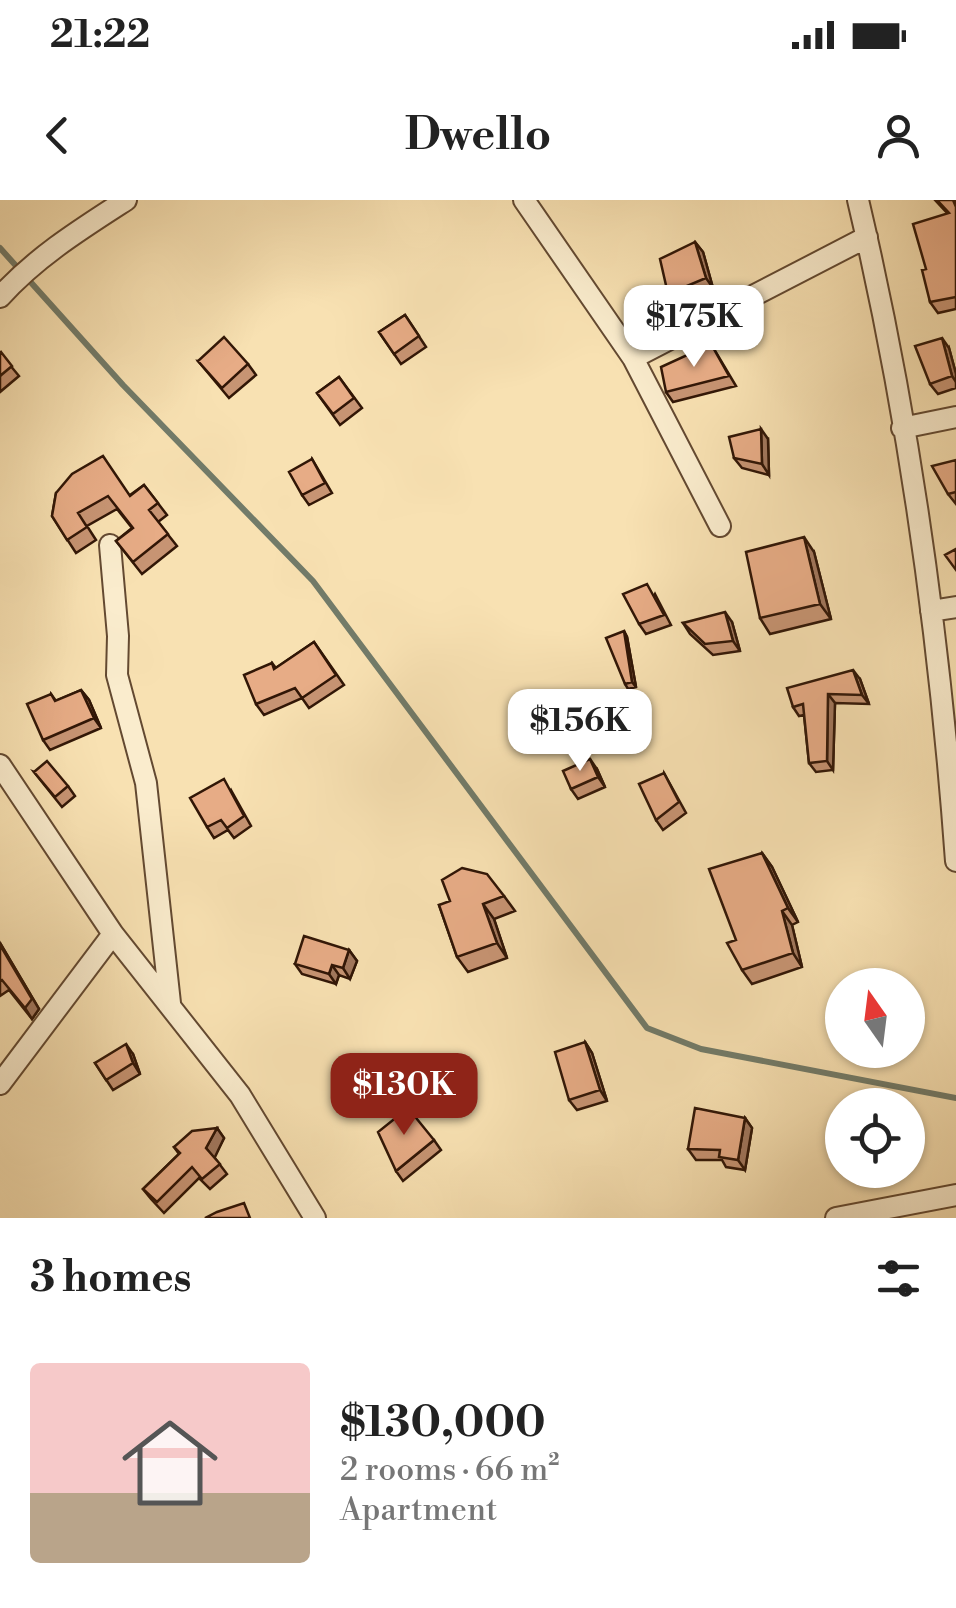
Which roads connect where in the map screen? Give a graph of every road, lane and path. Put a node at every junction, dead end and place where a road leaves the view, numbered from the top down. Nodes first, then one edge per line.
1 (126, 200) edge
2 (524, 200) edge
3 (858, 200) edge
4 (867, 237) junction
5 (0, 297) edge
6 (633, 358) junction
7 (956, 417) edge
8 (902, 428) junction
9 (720, 526) dead end
10 (110, 544) dead end
11 (956, 607) edge
12 (930, 610) junction
13 (0, 766) edge
14 (956, 846) edge
15 (956, 862) edge
16 (113, 934) junction
17 (170, 1005) junction
18 (0, 1084) edge
19 (956, 1195) edge
20 (315, 1218) edge
21 (836, 1218) edge

1 - 5 street
2 - 6 street
3 - 4 street
4 - 6 street
4 - 8 street
6 - 9 street
7 - 8 street
8 - 12 street
10 - 17 street
11 - 12 street
12 - 14 street
13 - 16 street
14 - 15 street
16 - 17 street
16 - 18 street
17 - 20 street
19 - 21 street

